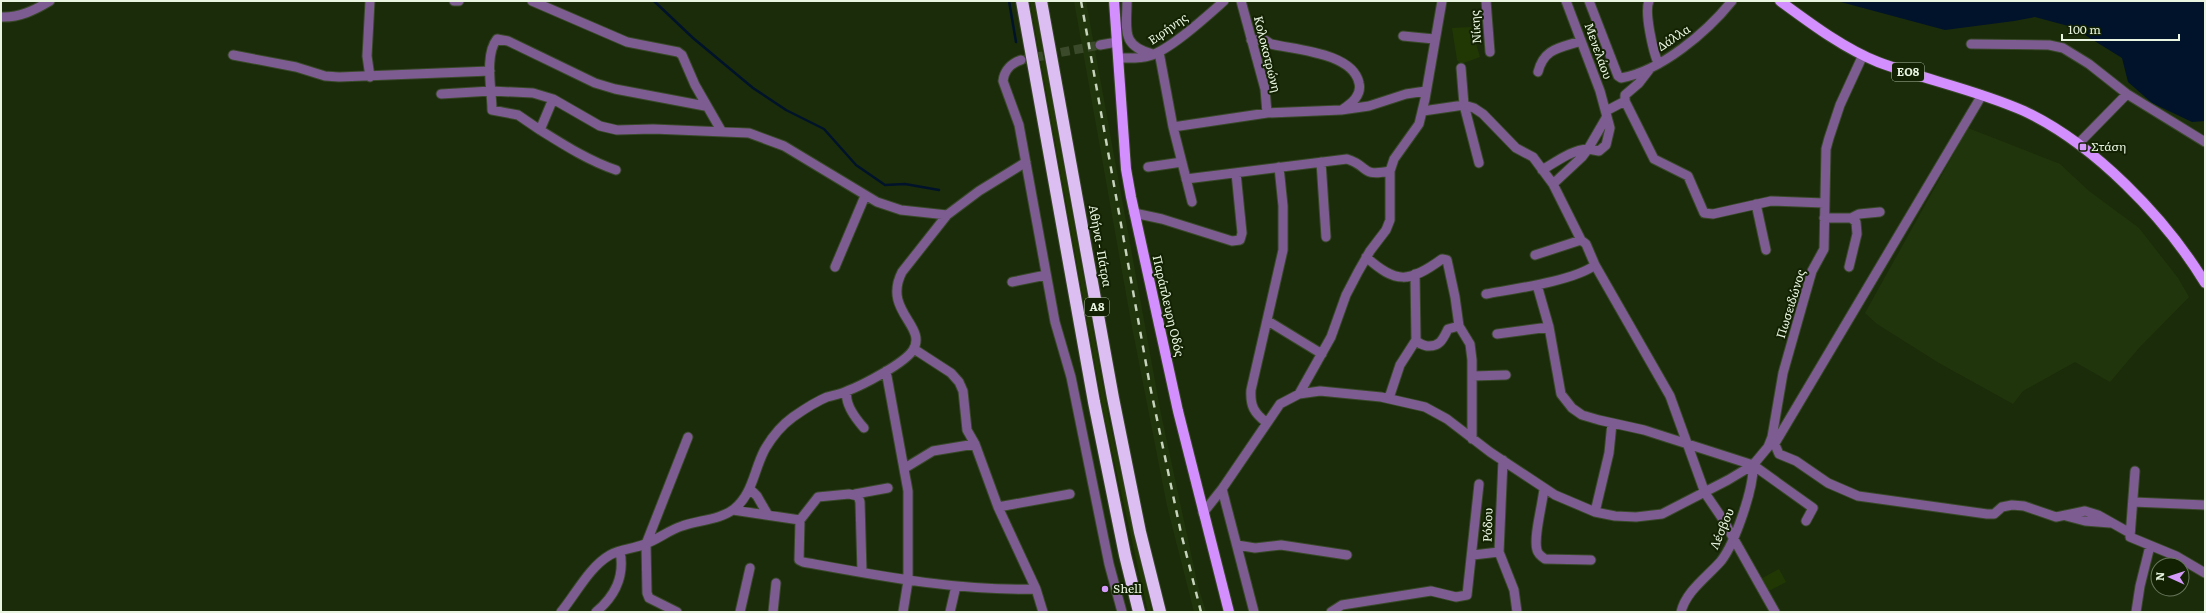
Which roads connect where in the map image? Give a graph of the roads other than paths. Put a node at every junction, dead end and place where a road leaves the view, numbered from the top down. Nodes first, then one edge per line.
1 (50, 1) edge
2 (370, 1) edge
3 (454, 1) edge
4 (459, 1) edge
5 (532, 1) edge
6 (1022, 1) edge
7 (1041, 1) edge
8 (1114, 1) edge
9 (1127, 1) edge
10 (1224, 1) edge
11 (1241, 1) edge
12 (1442, 1) edge
13 (1486, 1) edge
14 (1566, 1) edge
15 (1589, 1) edge
16 (1649, 1) edge
17 (1732, 1) edge
18 (1780, 1) edge
19 (1, 17) edge
20 (1403, 36) dead end
21 (1434, 39) junction
22 (1251, 40) junction
23 (1581, 41) junction
24 (1117, 42) junction
25 (1971, 44) dead end
26 (1100, 45) tunnel mouth
27 (1490, 52) dead end
28 (1157, 53) junction
29 (233, 55) dead end
30 (1862, 55) junction
31 (1118, 58) junction
32 (1021, 60) tunnel mouth
33 (1658, 63) junction
34 (1461, 68) dead end
35 (1649, 70) junction
36 (490, 71) junction
37 (1538, 72) dead end
38 (370, 77) junction
39 (491, 91) junction
40 (1426, 91) junction
41 (441, 94) dead end
42 (1982, 94) junction
43 (2127, 94) junction
44 (553, 99) junction
45 (1625, 101) junction
46 (1464, 105) junction
47 (706, 106) junction
48 (1341, 110) junction
49 (1423, 111) junction
50 (1267, 113) junction
51 (1606, 114) junction
52 (1173, 126) junction
53 (540, 130) junction
54 (722, 132) junction
55 (2205, 142) edge
56 (2078, 144) junction
57 (1588, 149) junction
58 (1026, 162) junction
59 (1182, 162) junction
60 (1321, 162) junction
61 (1479, 163) dead end
62 (1148, 166) dead end
63 (1279, 167) junction
64 (616, 170) dead end
65 (1542, 170) junction
66 (1390, 171) junction
67 (1236, 173) junction
68 (1186, 179) junction
69 (1553, 184) junction
70 (865, 196) junction
71 (1192, 202) dead end
72 (1824, 203) junction
73 (1756, 204) junction
74 (1880, 212) dead end
75 (1134, 213) junction
76 (947, 215) junction
77 (1824, 218) junction
78 (1851, 218) junction
79 (1326, 237) dead end
80 (1581, 240) junction
81 (1766, 250) dead end
82 (1535, 255) dead end
83 (1366, 257) junction
84 (1595, 265) junction
85 (835, 267) dead end
86 (1849, 267) dead end
87 (1415, 274) junction
88 (1046, 275) junction
89 (1012, 282) dead end
90 (2205, 283) edge
91 (1537, 285) junction
92 (1486, 294) dead end
93 (1268, 321) junction
94 (1459, 326) junction
95 (1549, 327) junction
96 (1496, 334) dead end
97 (1416, 340) junction
98 (914, 349) junction
99 (1322, 354) junction
100 (886, 371) junction
101 (1506, 375) dead end
102 (1473, 376) junction
103 (847, 391) junction
104 (1299, 394) junction
105 (1389, 398) junction
106 (1267, 423) junction
107 (1612, 423) junction
108 (864, 428) dead end
109 (688, 437) dead end
110 (1472, 439) junction
111 (1773, 441) junction
112 (975, 444) junction
113 (1686, 444) junction
114 (1503, 460) junction
115 (1753, 465) junction
116 (905, 468) junction
117 (2136, 471) dead end
118 (1479, 484) dead end
119 (888, 488) dead end
120 (1544, 488) junction
121 (750, 489) junction
122 (1222, 489) junction
123 (1705, 493) junction
124 (855, 494) junction
125 (1070, 494) dead end
126 (2133, 502) junction
127 (2205, 505) edge
128 (998, 507) junction
129 (733, 510) junction
130 (1594, 512) junction
131 (1203, 513) junction
132 (768, 515) junction
133 (800, 520) junction
134 (1806, 521) dead end
135 (2130, 533) junction
136 (1734, 539) junction
137 (646, 544) junction
138 (1237, 545) junction
139 (2150, 546) junction
140 (620, 551) junction
141 (1499, 552) junction
142 (1346, 555) dead end
143 (1473, 555) junction
144 (1591, 560) dead end
145 (750, 568) dead end
146 (862, 572) junction
147 (2205, 573) edge
148 (908, 581) junction
149 (776, 582) dead end
150 (956, 586) junction
151 (1036, 589) junction
152 (656, 607) edge
153 (561, 612) edge
154 (596, 612) edge
155 (677, 612) edge
156 (740, 612) edge
157 (773, 612) edge
158 (903, 612) edge
159 (950, 612) edge
160 (1043, 612) edge
161 (1122, 612) edge
162 (1140, 612) edge
163 (1160, 612) edge
164 (1229, 612) edge
165 (1254, 612) edge
166 (1331, 612) edge
167 (1516, 612) edge
168 (1681, 612) edge
169 (1775, 612) edge
170 (2136, 612) edge

1 - 19 street
2 - 38 street
3 - 4 street
5 - 47 street
6 - 162 highway, Α8
7 - 163 highway, Αθήνα - Πάτρα / Α8
8 - 24 main road, Παράπλευρη Οδός
9 - 28 street
10 - 28 street, Ειρήνης
11 - 22 street, Κολοκοτρώνη
12 - 21 street
13 - 27 street, Νίκης
14 - 23 street, Μενελάου
15 - 35 street, Δάλλα
16 - 33 street
17 - 33 street, Δάλλα
18 - 30 main road, ΕΟ8
20 - 21 street
21 - 40 street
22 - 48 street
22 - 50 street, Κολοκοτρώνη
23 - 37 street
23 - 51 street, Μενελάου
24 - 26 street
24 - 31 main road, Παράπλευρη Οδός
25 - 43 street
28 - 31 street, Ειρήνης
28 - 52 street
29 - 38 street
30 - 42 main road, ΕΟ8
30 - 72 street, Πωσειδώνος
31 - 75 main road, Παράπλευρη Οδός
32 - 58 street
33 - 35 street, Δάλλα
34 - 46 street
35 - 45 street
36 - 38 street
36 - 39 street
36 - 47 street
39 - 41 street
39 - 44 street
39 - 53 street
40 - 48 street
40 - 49 street
42 - 56 main road, ΕΟ8
42 - 111 street
43 - 55 street
43 - 56 street
44 - 53 street
44 - 54 street
45 - 51 street
45 - 73 street
46 - 49 street
46 - 61 street
46 - 65 street
47 - 54 street
48 - 50 street
49 - 66 street
50 - 52 street
51 - 57 street, Μενελάου
52 - 59 street
53 - 64 street
54 - 70 street
56 - 90 main road, ΕΟ8
57 - 65 street
57 - 69 street
58 - 76 street
58 - 88 street
59 - 62 street
59 - 68 street
60 - 63 street
60 - 66 street
60 - 79 street
63 - 67 street
63 - 93 street
65 - 69 street
66 - 83 street
67 - 68 street
67 - 75 street
68 - 71 street
69 - 80 street
70 - 76 street
70 - 85 street
72 - 73 street
72 - 77 street, Πωσειδώνος
73 - 81 street
74 - 78 street
75 - 131 main road, Παράπλευρη Οδός
76 - 98 street
77 - 78 street
77 - 111 street, Πωσειδώνος
78 - 86 street
80 - 82 street
80 - 84 street
83 - 87 street
83 - 99 street
84 - 91 street
84 - 113 street
87 - 94 street
87 - 97 street
88 - 89 street
88 - 161 street
91 - 92 street
91 - 95 street
93 - 99 street
93 - 106 street
94 - 97 street
94 - 102 street
95 - 96 street
95 - 107 street
97 - 105 street
98 - 100 street
98 - 112 street
99 - 104 street
100 - 103 street
100 - 116 street
101 - 102 street
102 - 110 street
103 - 108 street
103 - 121 street
104 - 105 street, Πωσειδώνος
104 - 106 street
105 - 110 street, Πωσειδώνος
106 - 122 street
107 - 113 street
107 - 130 street
109 - 137 street
110 - 114 street, Πωσειδώνος
111 - 115 street, Πωσειδώνος
111 - 135 street
112 - 116 street
112 - 128 street
113 - 115 street
113 - 123 street
114 - 120 street, Πωσειδώνος
114 - 141 street, Ρόδου
115 - 123 street, Πωσειδώνος
115 - 134 street
115 - 136 street, Λέσβου
116 - 148 street
117 - 126 street
118 - 143 street
119 - 124 street
120 - 130 street, Πωσειδώνος
120 - 144 street
121 - 129 street
121 - 132 street
122 - 131 street
122 - 138 street
123 - 130 street, Πωσειδώνος
123 - 136 street
124 - 133 street
124 - 146 street
125 - 128 street
126 - 127 street
126 - 135 street
128 - 151 street
129 - 132 street
129 - 137 street
131 - 164 main road, Παράπλευρη Οδός
132 - 133 street
133 - 146 street
135 - 139 street
136 - 168 street, Λέσβου
136 - 169 street
137 - 140 street
137 - 152 street
138 - 142 street
138 - 165 street
139 - 147 street
139 - 170 street
140 - 153 street
140 - 154 street
141 - 143 street
141 - 167 street, Ρόδου
143 - 166 street
145 - 156 street
146 - 148 street
148 - 150 street
148 - 158 street
149 - 157 street
150 - 151 street
150 - 159 street
151 - 160 street
152 - 155 street

